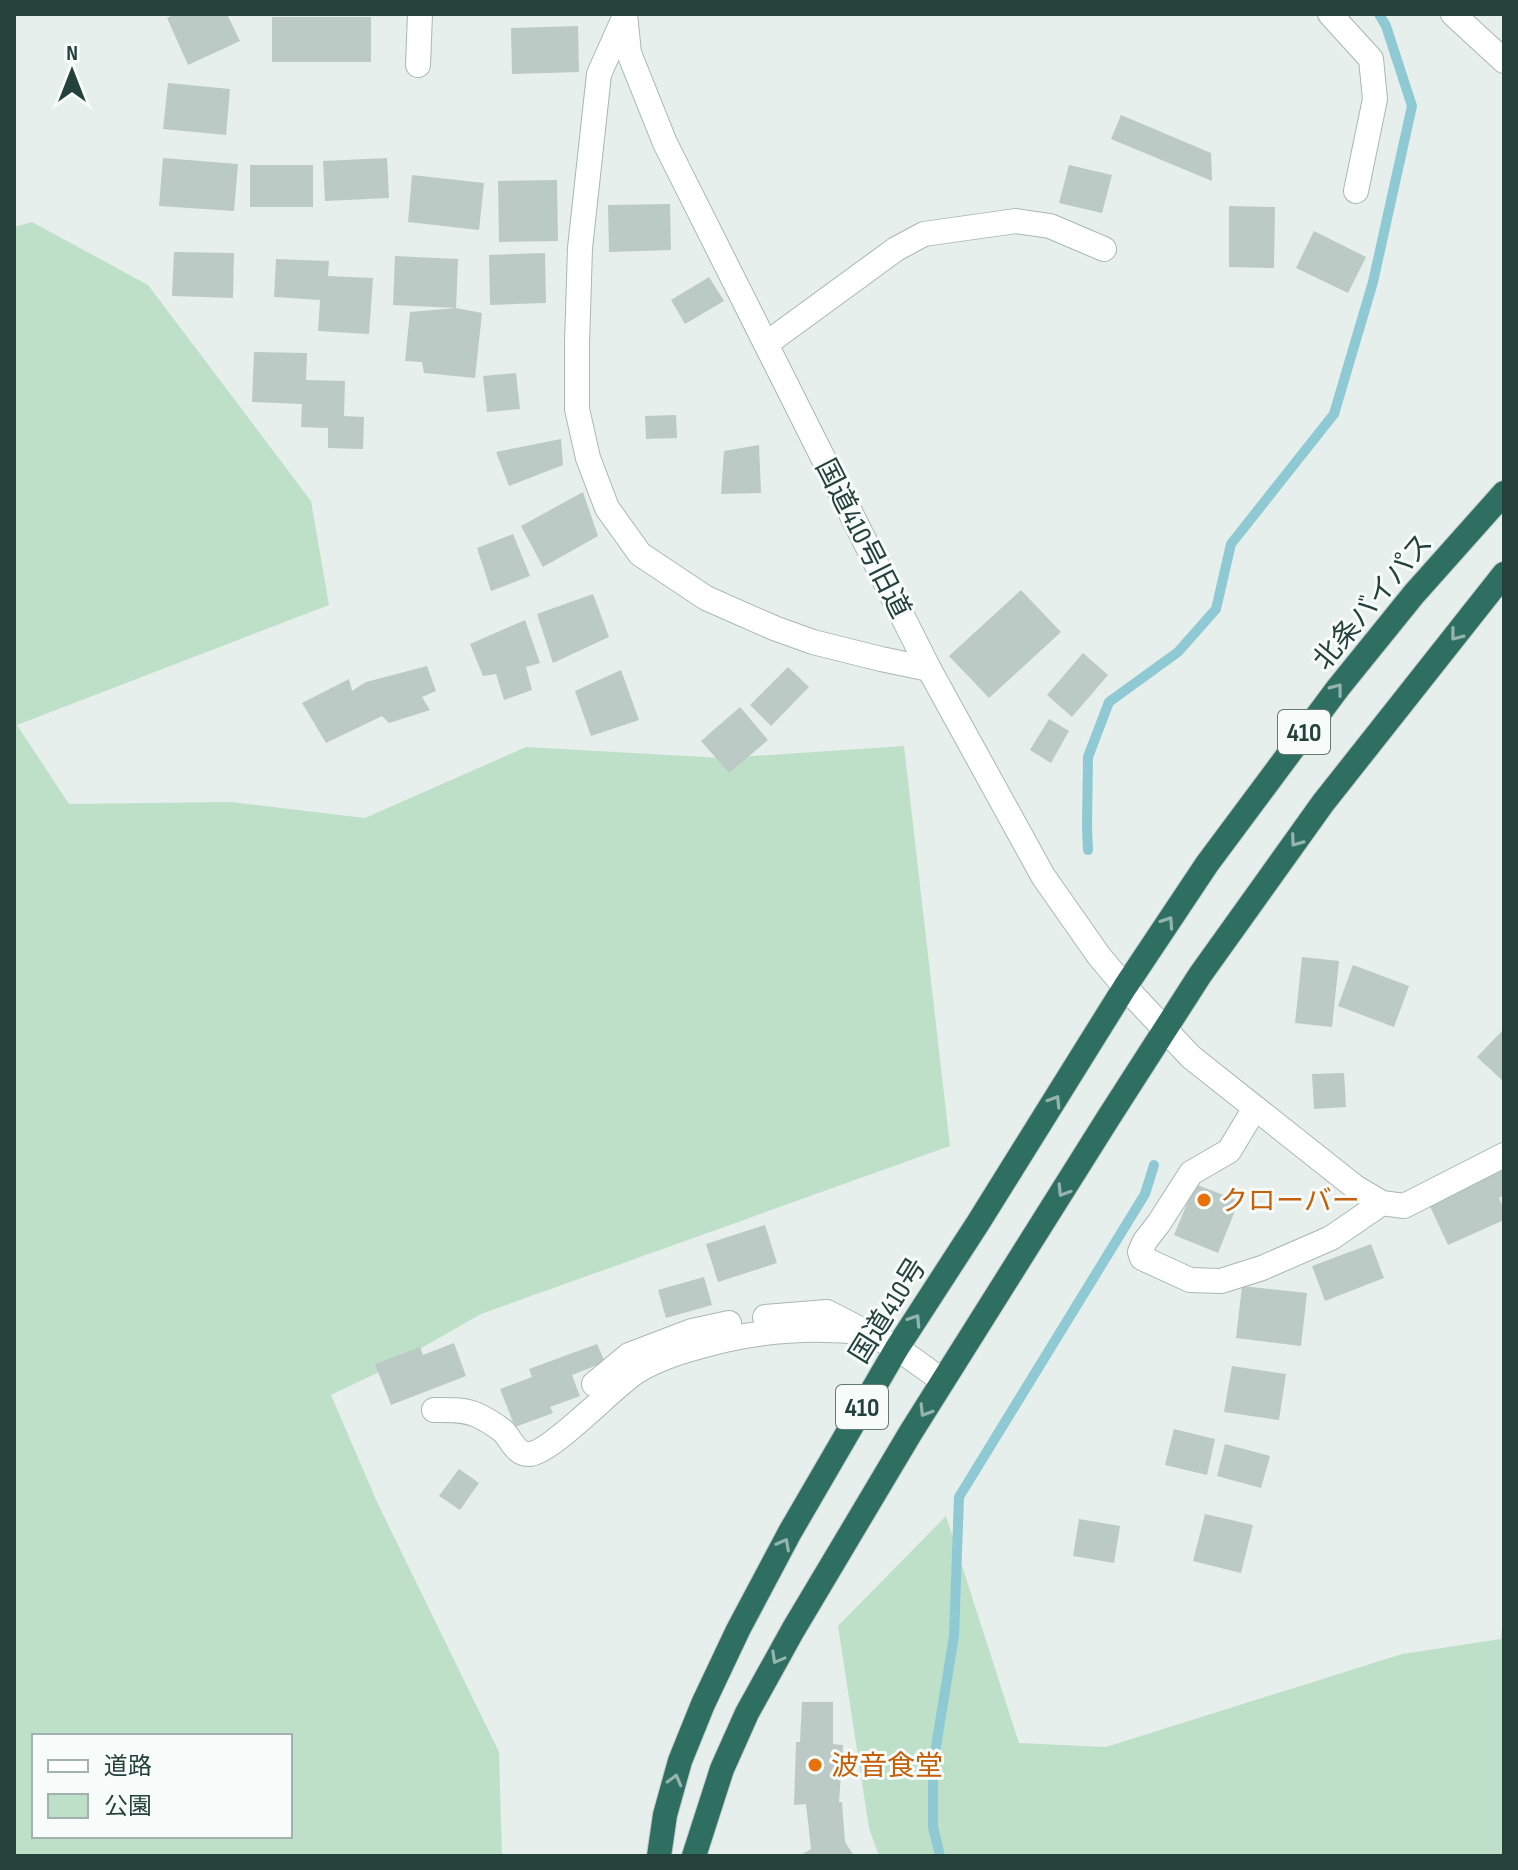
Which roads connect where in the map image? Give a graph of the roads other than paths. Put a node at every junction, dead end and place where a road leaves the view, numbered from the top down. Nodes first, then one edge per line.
1 (420, 14) edge
2 (1330, 14) edge
3 (1453, 14) edge
4 (625, 15) edge
5 (1504, 61) edge
6 (418, 65) dead end
7 (1356, 191) dead end
8 (1104, 249) dead end
9 (766, 344) junction
10 (1504, 493) edge
11 (1504, 574) edge
12 (929, 669) junction
13 (1125, 987) junction
14 (1164, 1030) junction
15 (1255, 1108) junction
16 (1504, 1155) edge
17 (1382, 1203) junction
18 (868, 1333) junction
19 (897, 1348) junction
20 (943, 1381) junction
21 (594, 1384) dead end
22 (434, 1410) dead end
23 (659, 1856) edge
24 (694, 1856) edge

1 - 6 street
2 - 7 street
3 - 5 street
4 - 9 street, 国道410号旧道
4 - 12 street
8 - 9 street
9 - 12 street, 国道410号旧道
13 -> 10 highway, 北条バイパス / 410
11 -> 14 highway, 410
12 - 13 street, 国道410号旧道
13 - 14 street, 国道410号旧道
19 -> 13 highway, 国道410号 / 410
14 - 15 street, 国道410号旧道
14 -> 20 highway, 410
15 - 17 street, 国道410号旧道
15 - 17 street
16 - 17 street
18 - 19 street
18 - 21 street
18 - 22 street
19 - 20 street
23 -> 19 highway, 国道410号 / 410
20 -> 24 highway, 410

